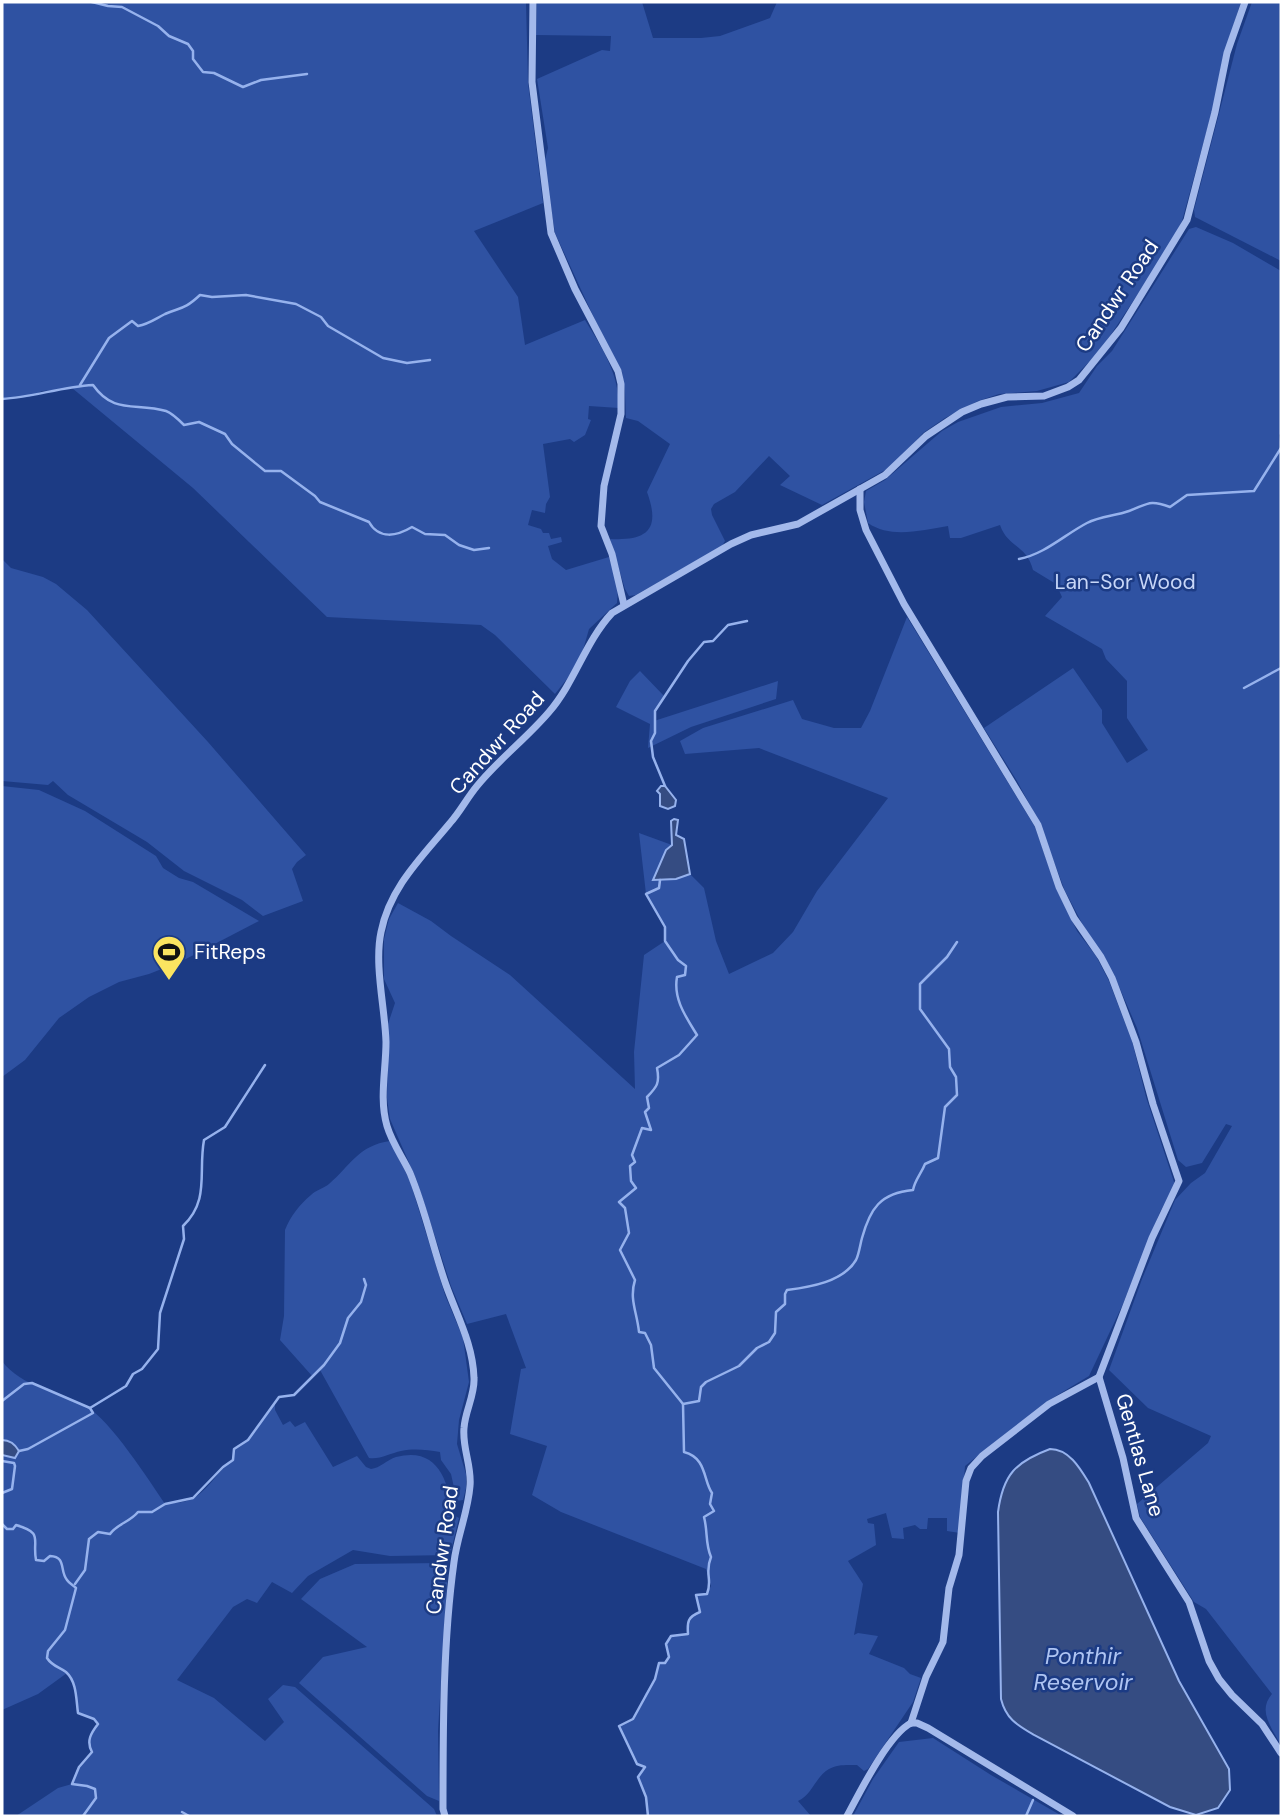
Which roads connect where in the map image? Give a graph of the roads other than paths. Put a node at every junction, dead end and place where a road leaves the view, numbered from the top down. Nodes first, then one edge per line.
1 (533, 2) edge
2 (1245, 2) edge
3 (860, 489) junction
4 (624, 606) junction
5 (1098, 1377) junction
6 (911, 1723) junction
7 (1281, 1753) edge
8 (445, 1816) edge
9 (847, 1816) edge
10 (1073, 1816) edge

1 - 4 street
2 - 3 street, Candwr Road
3 - 4 street, Candwr Road
3 - 5 street
4 - 8 street, Candwr Road
5 - 6 street
5 - 7 street, Gentlas Lane
6 - 9 street
6 - 10 street

